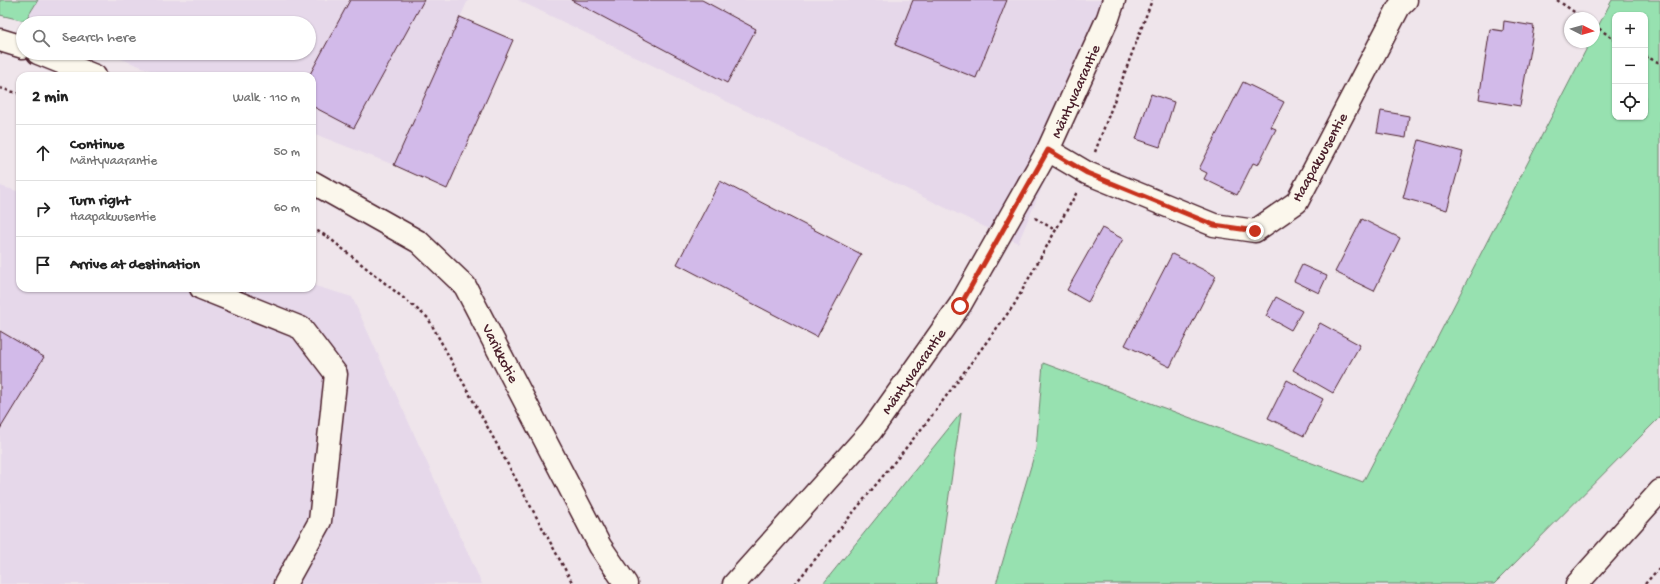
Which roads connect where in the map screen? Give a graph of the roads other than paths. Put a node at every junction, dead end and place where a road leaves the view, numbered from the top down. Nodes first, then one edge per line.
1 (1114, 0) edge
2 (1406, 0) edge
3 (0, 40) edge
4 (16, 45) edge
5 (55, 60) edge
6 (85, 72) edge
7 (1048, 150) junction
8 (316, 184) edge
9 (210, 292) edge
10 (1660, 491) edge
11 (285, 584) edge
12 (626, 584) edge
13 (734, 584) edge
14 (1577, 584) edge

1 - 7 street, Mäntyvaarantie
2 - 7 street, Haapakuusentie
3 - 4 street
5 - 6 street
7 - 13 street, Mäntyvaarantie
8 - 12 street, Varikkotie
9 - 11 street
10 - 14 street

